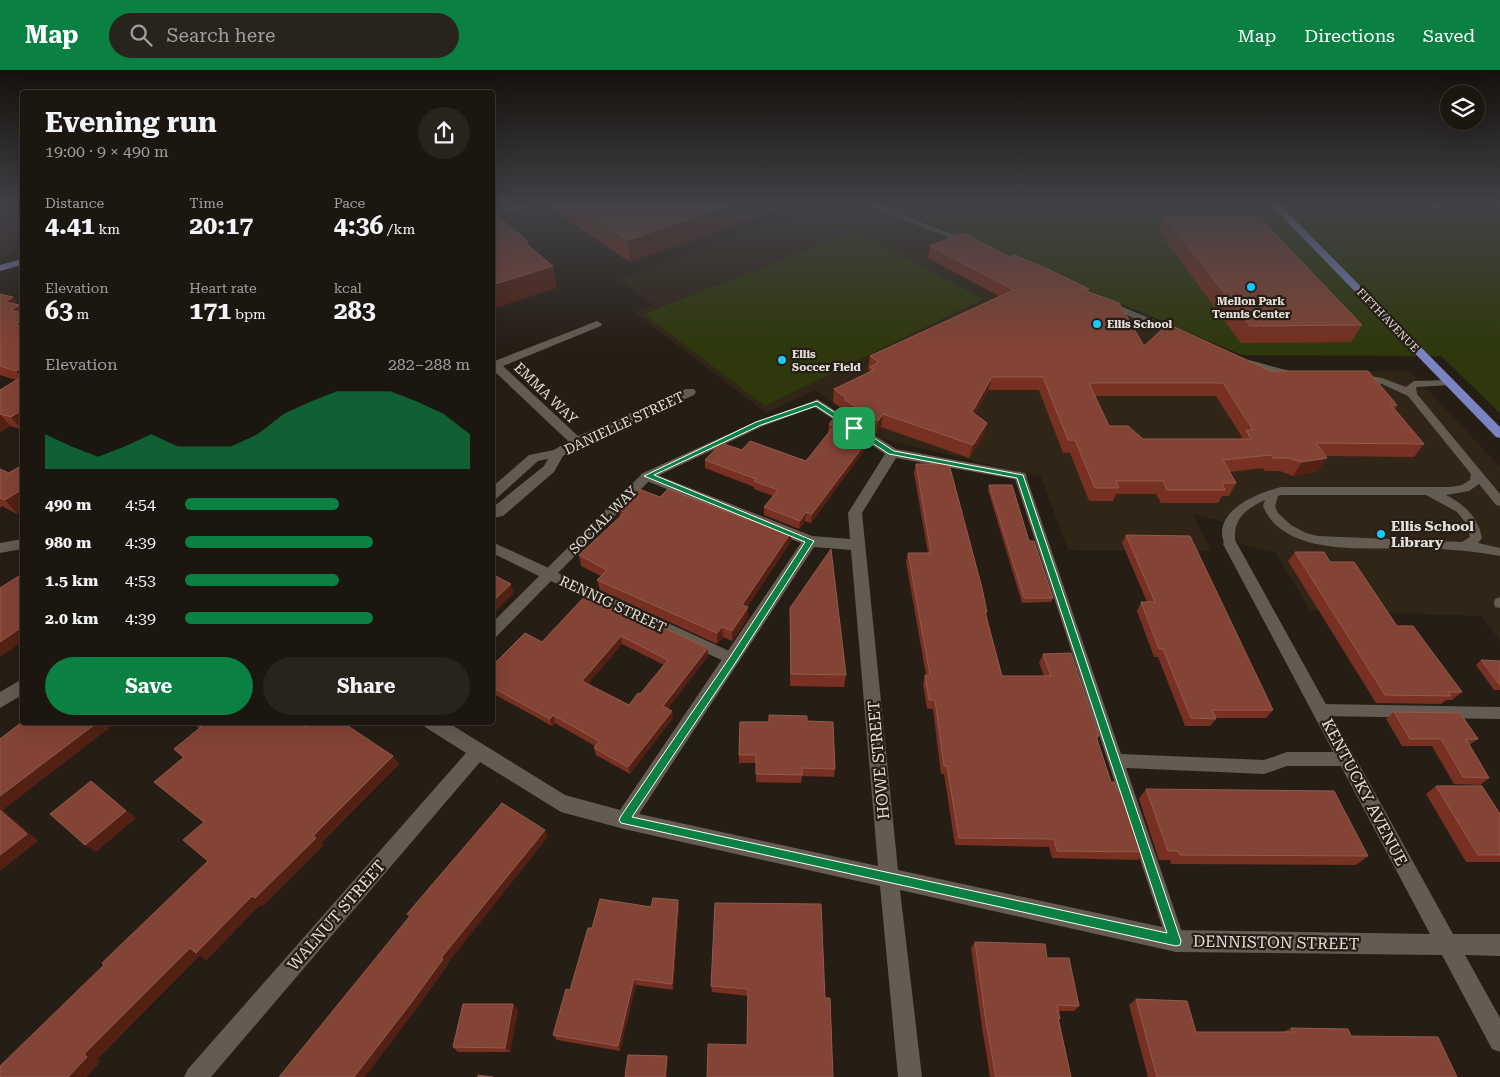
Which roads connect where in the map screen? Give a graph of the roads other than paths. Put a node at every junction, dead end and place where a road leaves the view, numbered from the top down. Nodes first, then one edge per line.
1 (1322, 253) edge
2 (20, 263) edge
3 (0, 268) edge
4 (1104, 302) edge
5 (597, 324) dead end
6 (1187, 337) edge
7 (1240, 359) edge
8 (495, 366) edge
9 (495, 367) edge
10 (1302, 374) edge
11 (1349, 376) edge
12 (1450, 382) junction
13 (690, 392) dead end
14 (1412, 394) junction
15 (817, 403) joint
16 (1500, 434) edge
17 (576, 442) junction
18 (892, 452) junction
19 (558, 453) junction
20 (1477, 473) junction
21 (647, 476) junction
22 (1020, 476) joint
23 (1421, 491) junction
24 (495, 492) edge
25 (1273, 493) junction
26 (1500, 502) edge
27 (495, 513) edge
28 (810, 541) junction
29 (20, 544) edge
30 (1230, 544) joint
31 (858, 545) junction
32 (1463, 546) junction
33 (0, 548) edge
34 (495, 548) edge
35 (1500, 552) edge
36 (548, 574) junction
37 (495, 629) edge
38 (733, 659) junction
39 (20, 687) edge
40 (0, 701) edge
41 (1321, 710) junction
42 (1500, 713) edge
43 (435, 725) edge
44 (477, 753) junction
45 (1347, 759) junction
46 (1115, 761) junction
47 (624, 820) junction
48 (889, 878) junction
49 (1176, 941) junction
50 (1448, 945) junction
51 (1500, 945) edge
52 (1500, 1041) edge
53 (196, 1077) edge
54 (910, 1077) edge

1 - 12 highway, FIFTH AVENUE
2 - 3 main road
4 - 6 lane
5 - 8 street
7 - 10 lane
9 - 17 street, EMMA WAY
11 - 14 lane
12 - 14 lane
12 - 16 highway, FIFTH AVENUE
13 - 17 street, DANIELLE STREET
14 - 20 lane
15 - 18 street
15 - 21 lane, SOCIAL WAY
17 - 19 street, DANIELLE STREET
18 - 22 street
18 - 31 street, HOWE STREET
19 - 24 street, DANIELLE STREET
19 - 27 street, DANIELLE STREET
20 - 23 lane
20 - 26 lane
21 - 28 street
21 - 36 lane, SOCIAL WAY
22 - 46 lane
23 - 25 lane
23 - 32 lane
25 - 30 lane
25 - 32 lane
28 - 31 street
28 - 38 street
29 - 33 street
30 - 41 street, KENTUCKY AVENUE
31 - 48 street, HOWE STREET
32 - 35 lane
34 - 36 street, RENNIG STREET
36 - 37 lane, SOCIAL WAY
36 - 38 lane, RENNIG STREET
38 - 47 street
39 - 40 street
41 - 42 lane
41 - 45 street, KENTUCKY AVENUE
43 - 44 street, DENNISTON STREET
44 - 47 street, DENNISTON STREET
44 - 53 street, WALNUT STREET
45 - 46 lane
45 - 50 street, KENTUCKY AVENUE
46 - 49 lane
47 - 48 street, DENNISTON STREET
48 - 49 street, DENNISTON STREET
48 - 54 street, HOWE STREET
49 - 50 street, DENNISTON STREET
50 - 51 street, DENNISTON STREET
50 - 52 street, KENTUCKY AVENUE

